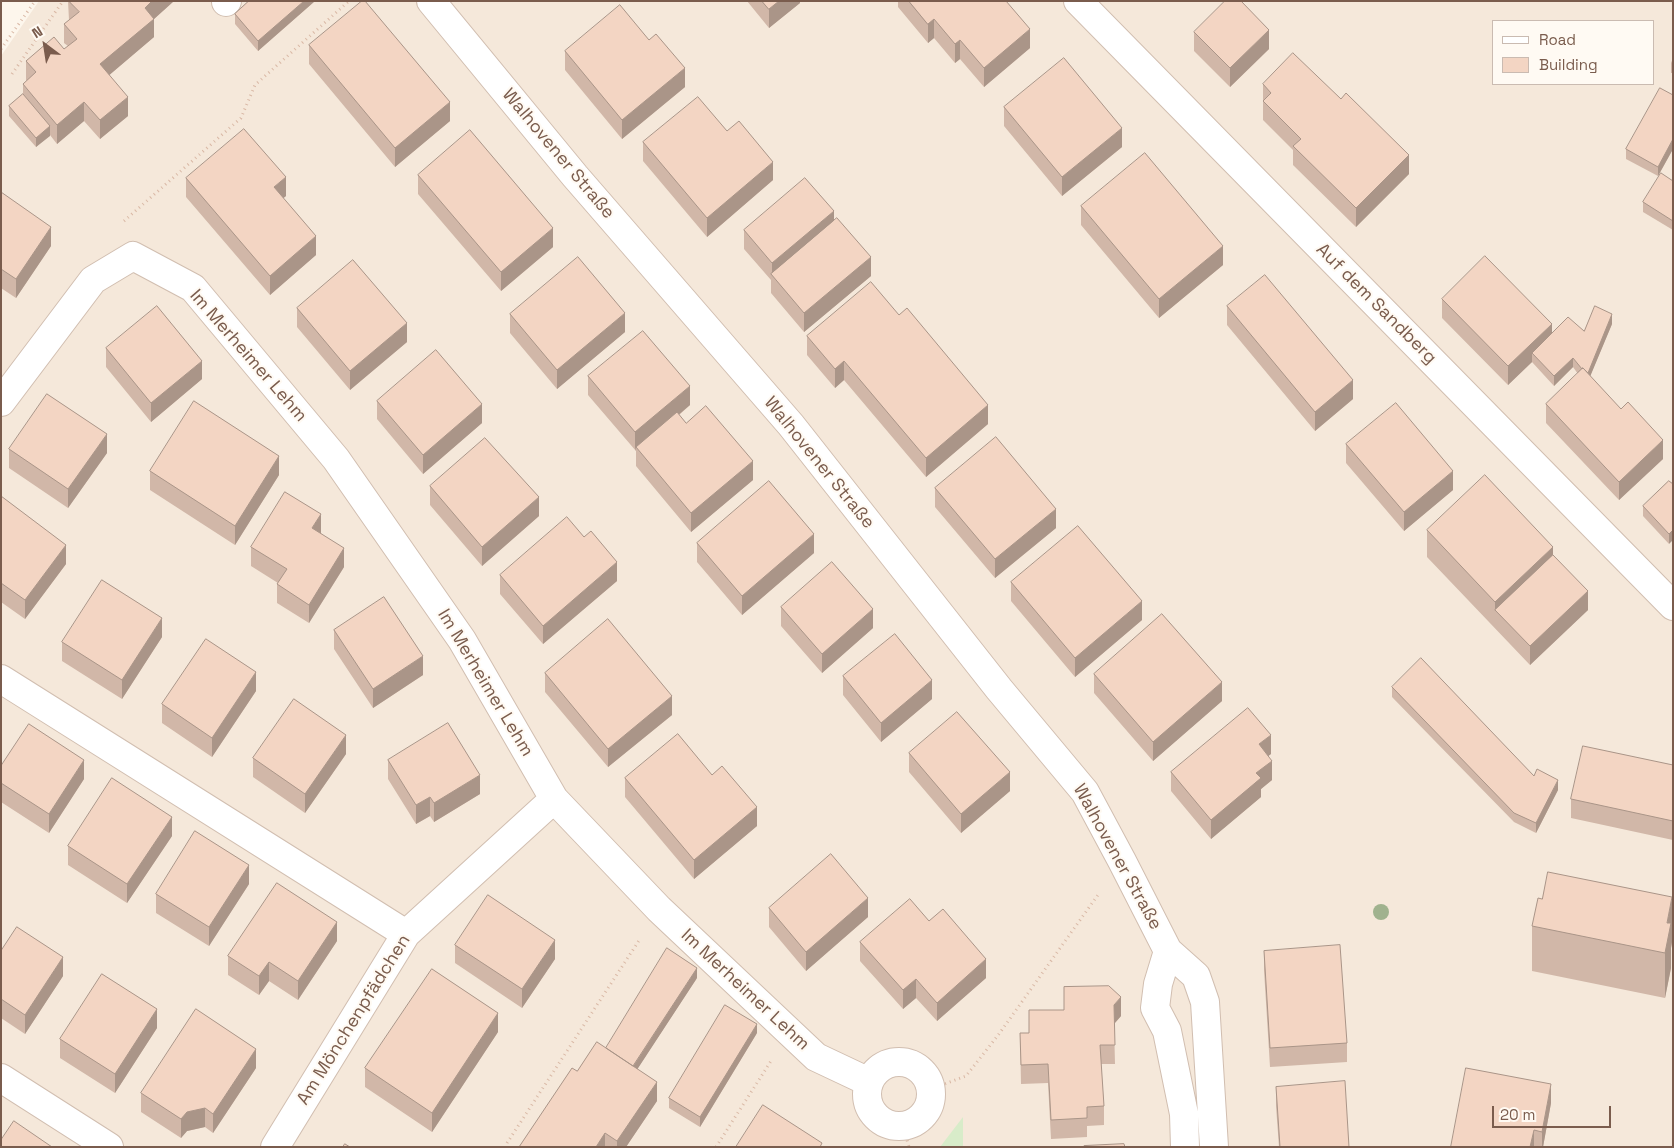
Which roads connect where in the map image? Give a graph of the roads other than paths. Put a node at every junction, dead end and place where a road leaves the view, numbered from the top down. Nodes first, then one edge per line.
1 (431, 1) edge
2 (1078, 1) edge
3 (1, 402) edge
4 (1673, 606) edge
5 (1, 679) edge
6 (554, 799) junction
7 (406, 934) junction
8 (1168, 952) junction
9 (1, 1078) edge
10 (868, 1082) junction
11 (906, 1136) edge
12 (109, 1147) edge
13 (275, 1147) edge
14 (1185, 1147) edge
15 (1214, 1147) edge

1 - 8 street, Walhovener Straße
2 - 4 street, Auf dem Sandberg
3 - 6 street, Im Merheimer Lehm
5 - 7 street
6 - 7 street, Am Mönchenpfädchen
6 - 10 street, Im Merheimer Lehm
7 - 13 street, Am Mönchenpfädchen
8 - 14 street, Walhovener Straße
8 - 15 street, Walhovener Straße
9 - 12 street
10 - 11 street
10 - 11 street

